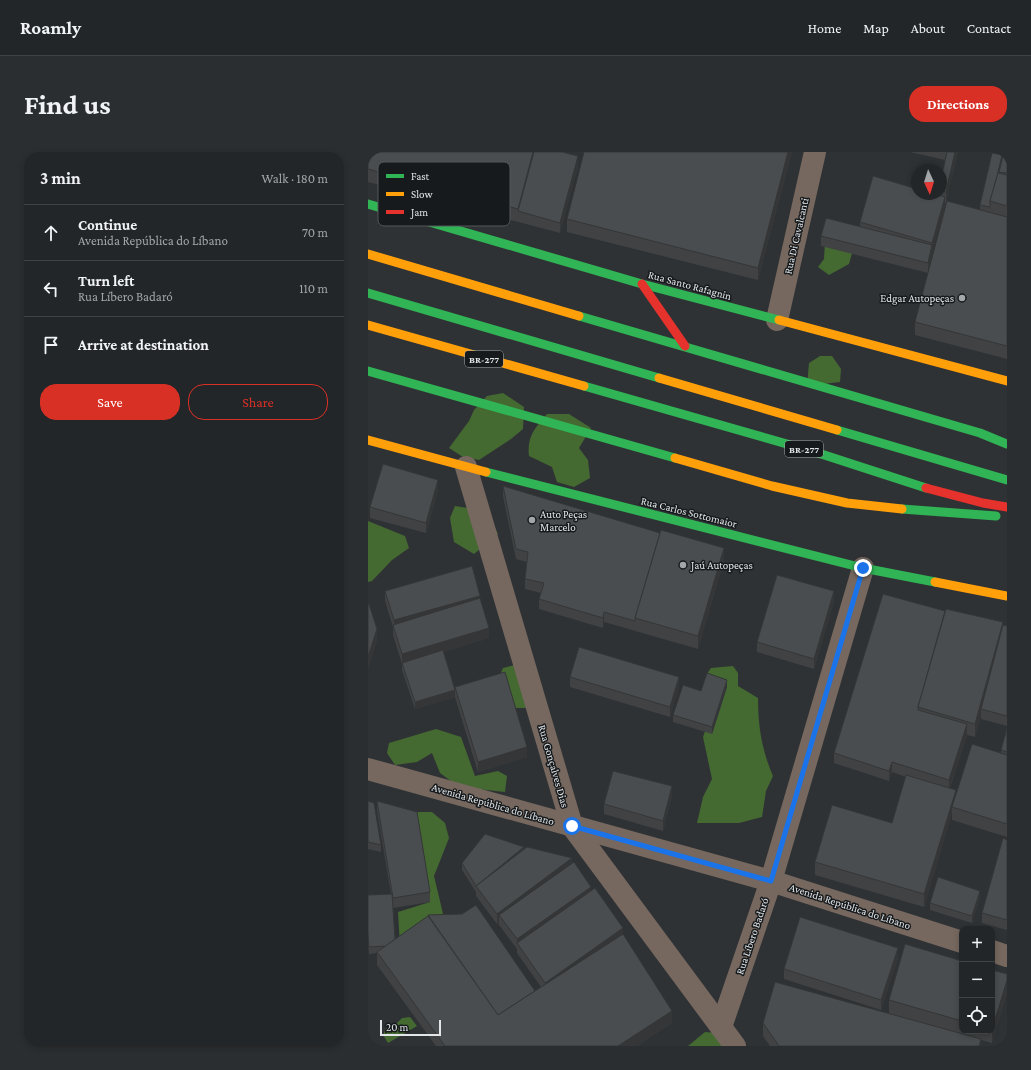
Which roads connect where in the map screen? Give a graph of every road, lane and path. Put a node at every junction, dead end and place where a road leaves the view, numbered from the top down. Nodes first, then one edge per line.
1 (815, 152) edge
2 (368, 204) edge
3 (378, 207) edge
4 (443, 226) edge
5 (368, 254) edge
6 (642, 284) junction
7 (368, 293) edge
8 (777, 320) junction
9 (368, 325) edge
10 (685, 346) junction
11 (368, 371) edge
12 (1007, 381) edge
13 (368, 440) edge
14 (1007, 444) edge
15 (466, 468) junction
16 (1007, 480) edge
17 (1007, 507) edge
18 (1007, 517) edge
19 (863, 568) junction
20 (1007, 596) edge
21 (368, 769) edge
22 (572, 826) junction
23 (771, 881) junction
24 (959, 941) edge
25 (995, 952) edge
26 (1007, 956) edge
27 (721, 1027) junction
28 (734, 1046) edge

1 - 8 street, Rua Di Cavalcanti
2 - 3 main road, Rua Santo Rafagnin
4 - 6 main road, Rua Santo Rafagnin
5 - 10 main road
6 - 8 main road, Rua Santo Rafagnin
6 - 10 main road
7 - 16 main road, BR-277
8 - 12 main road, Rua Santo Rafagnin
9 - 17 main road, BR-277
10 - 14 main road
11 - 18 main road
13 - 15 main road, Rua Carlos Sottomaior
15 - 19 main road, Rua Carlos Sottomaior
15 - 22 street, Rua Gonçalves Dias
19 - 20 main road, Rua Carlos Sottomaior
19 - 23 street, Rua Líbero Badaró
21 - 22 street, Avenida República do Líbano
22 - 23 street, Avenida República do Líbano
22 - 27 street, Rua Gonçalves Dias
23 - 24 street, Avenida República do Líbano
23 - 27 street, Rua Líbero Badaró
25 - 26 street
27 - 28 street, Rua Gonçalves Dias

